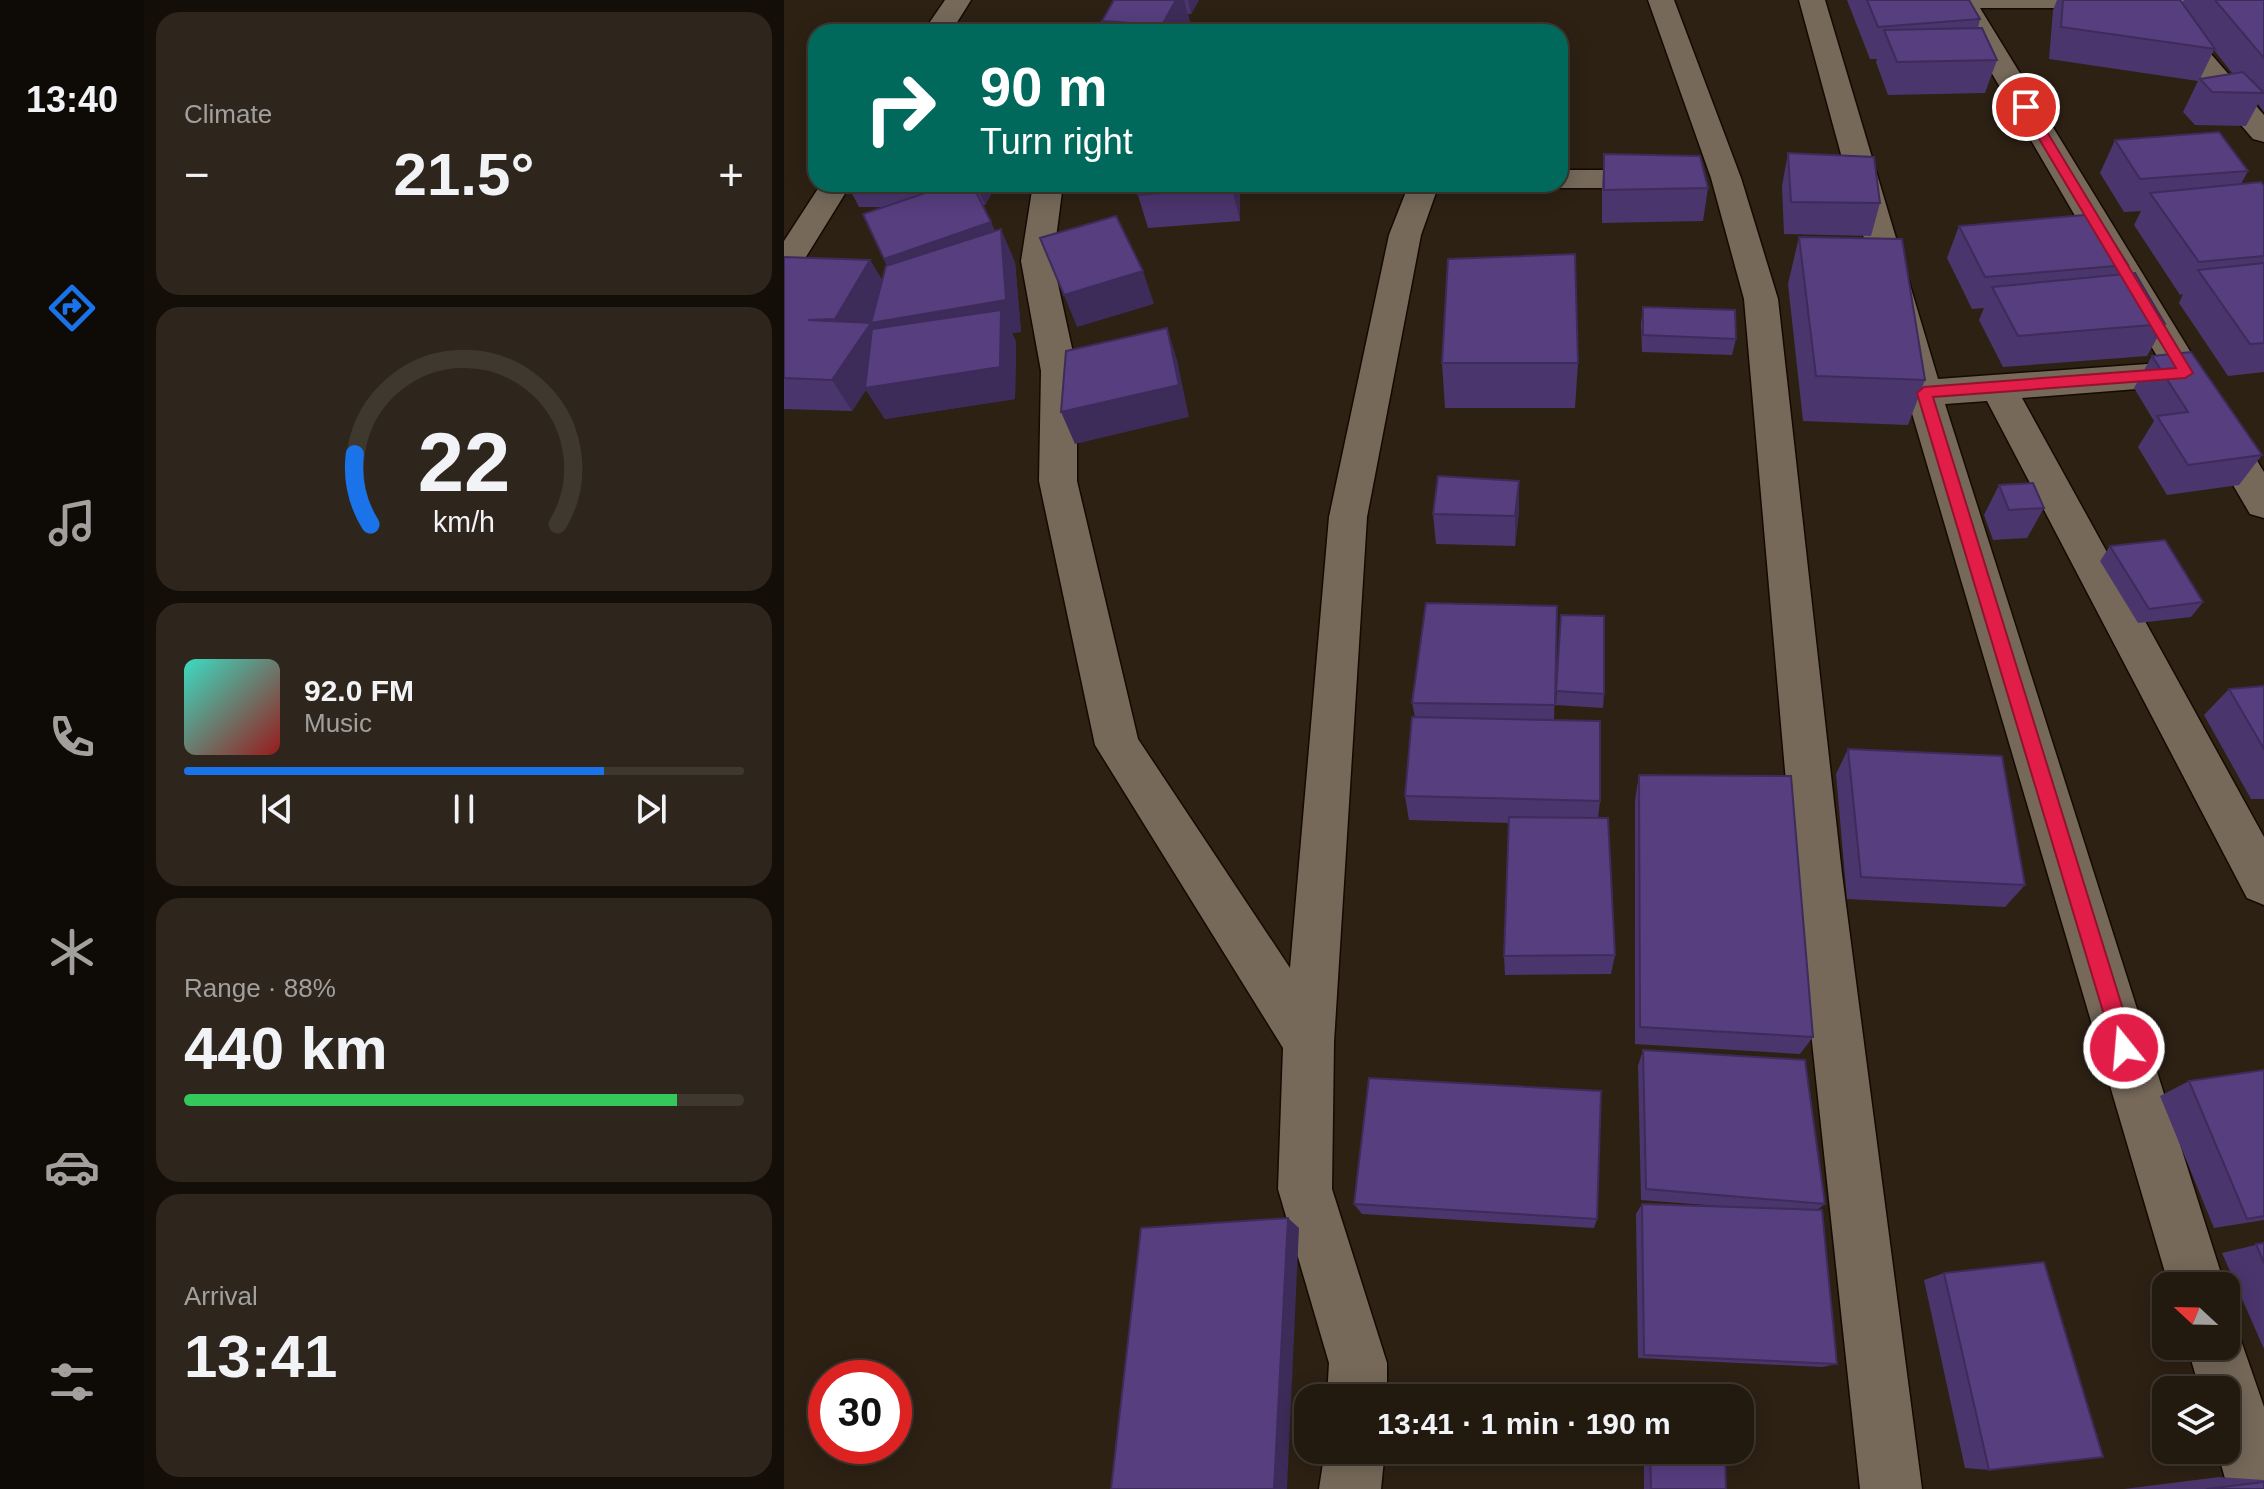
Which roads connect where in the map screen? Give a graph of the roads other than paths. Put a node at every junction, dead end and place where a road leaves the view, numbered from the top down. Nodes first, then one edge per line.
1 (958, 0) edge
2 (1661, 0) edge
3 (1812, 0) edge
4 (1962, 0) edge
5 (2254, 0) edge
6 (2151, 2) junction
7 (942, 24) edge
8 (2264, 133) edge
9 (1726, 178) junction
10 (1568, 179) edge
11 (831, 192) edge
12 (1047, 192) edge
13 (1421, 192) edge
14 (784, 266) edge
15 (2185, 373) junction
16 (1999, 389) junction
17 (1924, 393) junction
18 (2264, 504) edge
19 (2264, 883) edge
20 (1309, 1042) junction
21 (2193, 1272) edge
22 (2220, 1360) edge
23 (1357, 1384) edge
24 (1353, 1464) edge
25 (1350, 1489) edge
26 (1891, 1489) edge
27 (2259, 1489) edge

1 - 7 street
2 - 9 street
3 - 17 street
4 - 6 street
4 - 15 street
5 - 6 street
6 - 8 street
9 - 10 street
9 - 26 street
11 - 14 street
12 - 20 street
13 - 20 street
15 - 16 street
15 - 18 street
16 - 17 street
16 - 19 street
17 - 21 street
20 - 23 street
22 - 27 street
24 - 25 street

